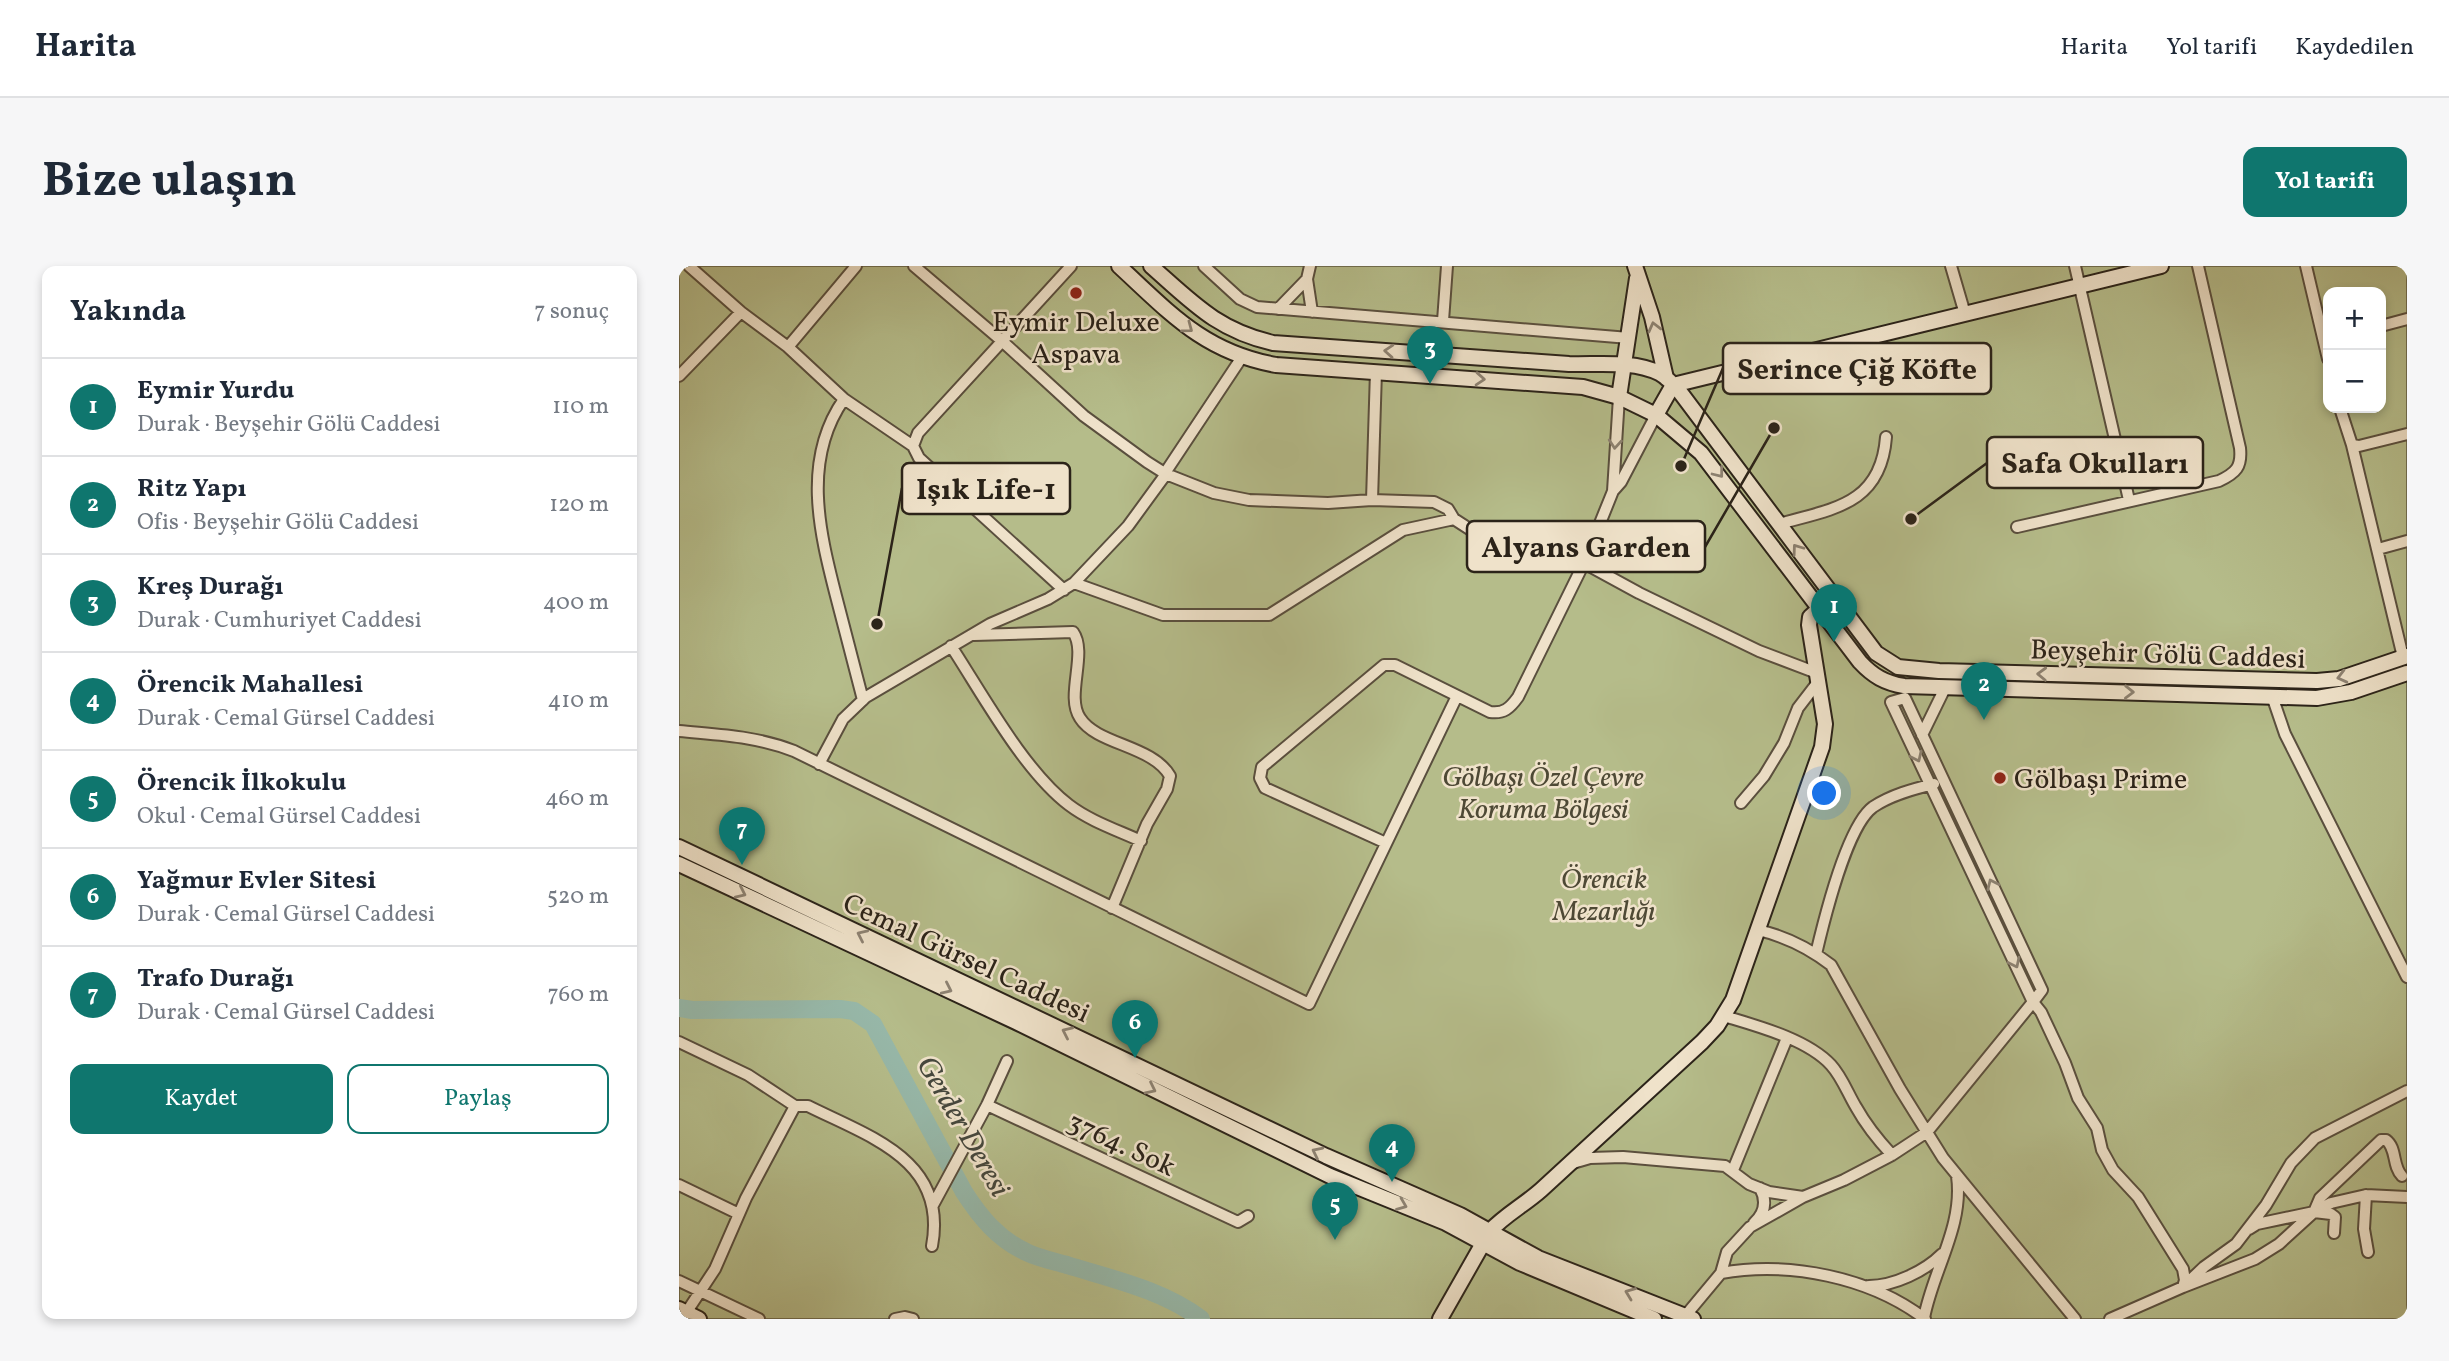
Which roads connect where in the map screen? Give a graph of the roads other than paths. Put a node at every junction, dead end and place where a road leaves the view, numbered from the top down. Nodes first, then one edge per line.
1 (689, 266) edge
2 (856, 266) edge
3 (914, 266) edge
4 (1071, 266) edge
5 (1119, 266) edge
6 (1151, 266) edge
7 (1204, 266) edge
8 (1310, 266) edge
9 (1447, 266) edge
10 (1951, 266) edge
11 (2075, 266) edge
12 (2161, 266) edge
13 (2198, 266) edge
14 (2306, 266) edge
15 (1636, 272) edge
16 (1307, 279) junction
17 (2080, 286) junction
18 (1278, 309) junction
19 (741, 312) junction
20 (1312, 312) junction
21 (1965, 314) junction
22 (2407, 319) edge
23 (1443, 321) junction
24 (2386, 325) edge
25 (2323, 330) edge
26 (1629, 338) junction
27 (1002, 341) junction
28 (788, 347) junction
29 (1242, 357) junction
30 (1625, 366) junction
31 (1376, 371) junction
32 (679, 376) edge
33 (1670, 381) junction
34 (1619, 397) junction
35 (844, 399) junction
36 (2342, 413) edge
37 (1655, 415) junction
38 (2407, 434) edge
39 (1886, 437) dead end
40 (2352, 445) junction
41 (913, 446) junction
42 (1165, 473) junction
43 (1613, 491) junction
44 (1372, 500) junction
45 (2129, 500) junction
46 (1454, 519) junction
47 (1779, 524) junction
48 (2017, 527) dead end
49 (2407, 541) edge
50 (2378, 548) junction
51 (1584, 563) junction
52 (1821, 581) junction
53 (1074, 583) junction
54 (1064, 590) junction
55 (1808, 591) junction
56 (1820, 608) junction
57 (1846, 614) junction
58 (1833, 625) junction
59 (972, 635) junction
60 (951, 646) junction
61 (2405, 656) edge
62 (1895, 666) junction
63 (2407, 673) edge
64 (1818, 678) junction
65 (2272, 679) junction
66 (2316, 681) junction
67 (1890, 683) junction
68 (1945, 688) junction
69 (1457, 696) junction
70 (2272, 696) junction
71 (2316, 698) junction
72 (863, 700) junction
73 (1898, 700) junction
74 (679, 731) edge
75 (1922, 735) junction
76 (819, 764) junction
77 (1944, 781) junction
78 (1930, 785) junction
79 (1741, 803) dead end
80 (1141, 841) junction
81 (1386, 843) junction
82 (679, 847) edge
83 (679, 864) edge
84 (1112, 908) junction
85 (1758, 930) junction
86 (1816, 954) junction
87 (2407, 977) edge
88 (2033, 1002) junction
89 (1724, 1016) junction
90 (1787, 1038) junction
91 (679, 1042) edge
92 (1007, 1061) dead end
93 (2407, 1091) edge
94 (987, 1105) junction
95 (795, 1106) junction
96 (1927, 1132) junction
97 (1892, 1155) junction
98 (1570, 1164) junction
99 (1733, 1170) junction
100 (1958, 1176) junction
101 (2402, 1176) dead end
102 (679, 1185) edge
103 (1760, 1188) junction
104 (2366, 1195) junction
105 (2407, 1197) edge
106 (1803, 1198) junction
107 (933, 1205) junction
108 (2314, 1212) junction
109 (739, 1214) junction
110 (1243, 1219) dead end
111 (1750, 1227) junction
112 (2334, 1233) dead end
113 (2244, 1234) junction
114 (1487, 1237) junction
115 (932, 1246) dead end
116 (1944, 1252) junction
117 (2368, 1252) dead end
118 (1721, 1273) junction
119 (679, 1281) edge
120 (1863, 1285) junction
121 (2183, 1287) junction
122 (700, 1292) junction
123 (688, 1314) edge
124 (1689, 1317) edge
125 (1924, 1318) edge
126 (759, 1319) edge
127 (895, 1319) edge
128 (913, 1319) edge
129 (1440, 1319) edge
130 (1654, 1319) edge
131 (2075, 1319) edge
132 (2110, 1319) edge

1 - 19 street
2 - 28 street
3 - 27 street
4 - 27 street
5 -> 29 street
30 -> 6 street
7 - 18 street
8 - 16 street
9 - 23 street
10 - 21 street
11 - 17 street
12 - 17 street
13 - 45 street
14 - 25 street
15 - 26 street
33 -> 15 street
16 - 18 street
16 - 20 street
17 - 21 street
17 - 45 street
18 - 20 street
19 - 28 street
19 - 32 street
20 - 23 street
21 - 33 street
22 - 24 street
23 - 26 street
26 - 30 street
27 - 41 street
27 - 42 street
28 - 35 street
29 - 31 street
29 - 42 street
30 - 33 street
30 - 34 street
31 -> 34 street
31 - 44 street
33 - 37 street
33 - 47 street
34 - 37 street
34 -> 43 street
35 - 41 street
35 - 72 street
36 - 40 street
37 - 43 street
37 -> 55 street
38 - 40 street
39 - 47 street
40 - 50 street
41 - 54 street
42 - 44 street
42 - 53 street
43 - 51 street
44 - 46 street
45 - 48 street
46 - 51 street
46 - 53 street
52 -> 47 street
49 - 50 street
50 - 61 street
51 - 64 street
51 - 69 street
52 - 55 street
52 - 57 street
53 - 54 street
54 - 59 street
55 - 56 street
56 - 58 street
56 - 64 street
57 - 58 street
57 - 62 street
58 - 67 street
59 - 60 street
59 - 80 street
60 - 72 street
60 - 80 street
61 -> 66 street, Beyşehir Gölü Caddesi
65 -> 62 street, Beyşehir Gölü Caddesi
62 - 67 street
63 - 71 street
64 - 79 street
64 - 85 street
65 - 66 street, Beyşehir Gölü Caddesi
65 - 70 street
66 - 71 street
67 - 68 street
67 - 73 street
68 -> 70 street
68 - 75 street
69 - 81 street
69 - 81 street
70 - 71 street
70 - 87 street
72 - 76 street
73 - 75 street
73 -> 78 street
74 - 76 street
75 - 77 street
76 - 84 street
77 - 78 street
88 -> 77 street
78 - 86 street
78 -> 88 street
80 - 84 street
81 - 84 street
114 -> 82 street, Cemal Gürsel Caddesi
83 -> 114 street, Cemal Gürsel Caddesi
85 - 86 street
85 - 89 street
86 - 96 street
88 - 96 street
88 - 121 street
89 - 90 street
89 - 98 street
90 - 97 street
90 - 99 street
91 - 95 street
92 - 94 street
93 - 113 street
94 - 107 street
94 - 110 street, 3764. Sok
95 - 107 street
95 - 109 street
96 - 97 street
96 - 100 street
97 - 106 street
98 - 99 street
98 - 114 street
99 - 103 street
100 - 116 street
100 - 131 street
101 - 108 street
102 - 109 street
103 - 106 street
103 - 111 street
104 - 105 street
104 - 108 street
104 - 117 street
106 - 111 street
107 - 115 street
108 - 112 street
108 - 113 street
108 - 121 street
109 - 122 street
111 - 118 street
113 - 121 street
124 -> 114 street, Cemal Gürsel Caddesi
114 - 129 street
114 - 130 street, Cemal Gürsel Caddesi
116 - 120 street
116 - 125 street
118 - 120 street
118 - 124 street
119 - 122 street
120 - 125 street
121 - 132 street
122 - 123 street
122 - 126 street
127 - 128 street

